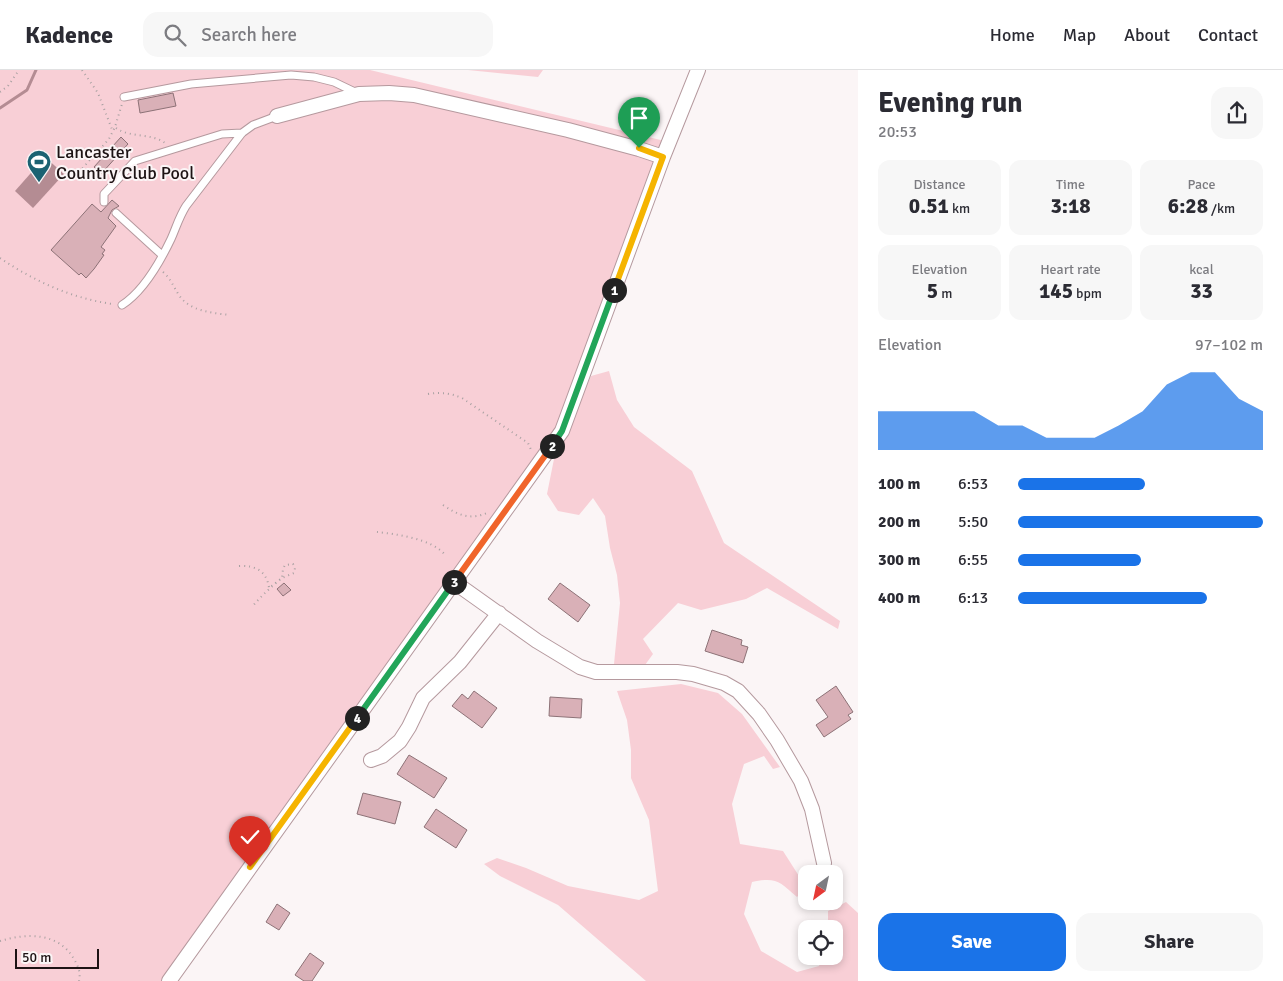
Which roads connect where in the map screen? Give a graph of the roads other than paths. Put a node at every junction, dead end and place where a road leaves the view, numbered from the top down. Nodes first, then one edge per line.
1 (698, 70) edge
2 (360, 94) junction
3 (124, 97) road end
4 (277, 116) joint
5 (242, 133) junction
6 (663, 157) junction
7 (104, 202) dead end
8 (116, 213) dead end
9 (162, 254) junction
10 (122, 305) road end
11 (454, 582) junction
12 (499, 613) junction
13 (371, 760) dead end
14 (824, 863) dead end
15 (168, 981) edge

1 - 6 street
2 - 3 lane
2 - 4 street
2 - 6 street
4 - 5 lane
5 - 7 lane
5 - 9 lane
6 - 11 street
8 - 9 lane
9 - 10 lane
11 - 12 street
11 - 15 street
12 - 13 street
12 - 14 street

